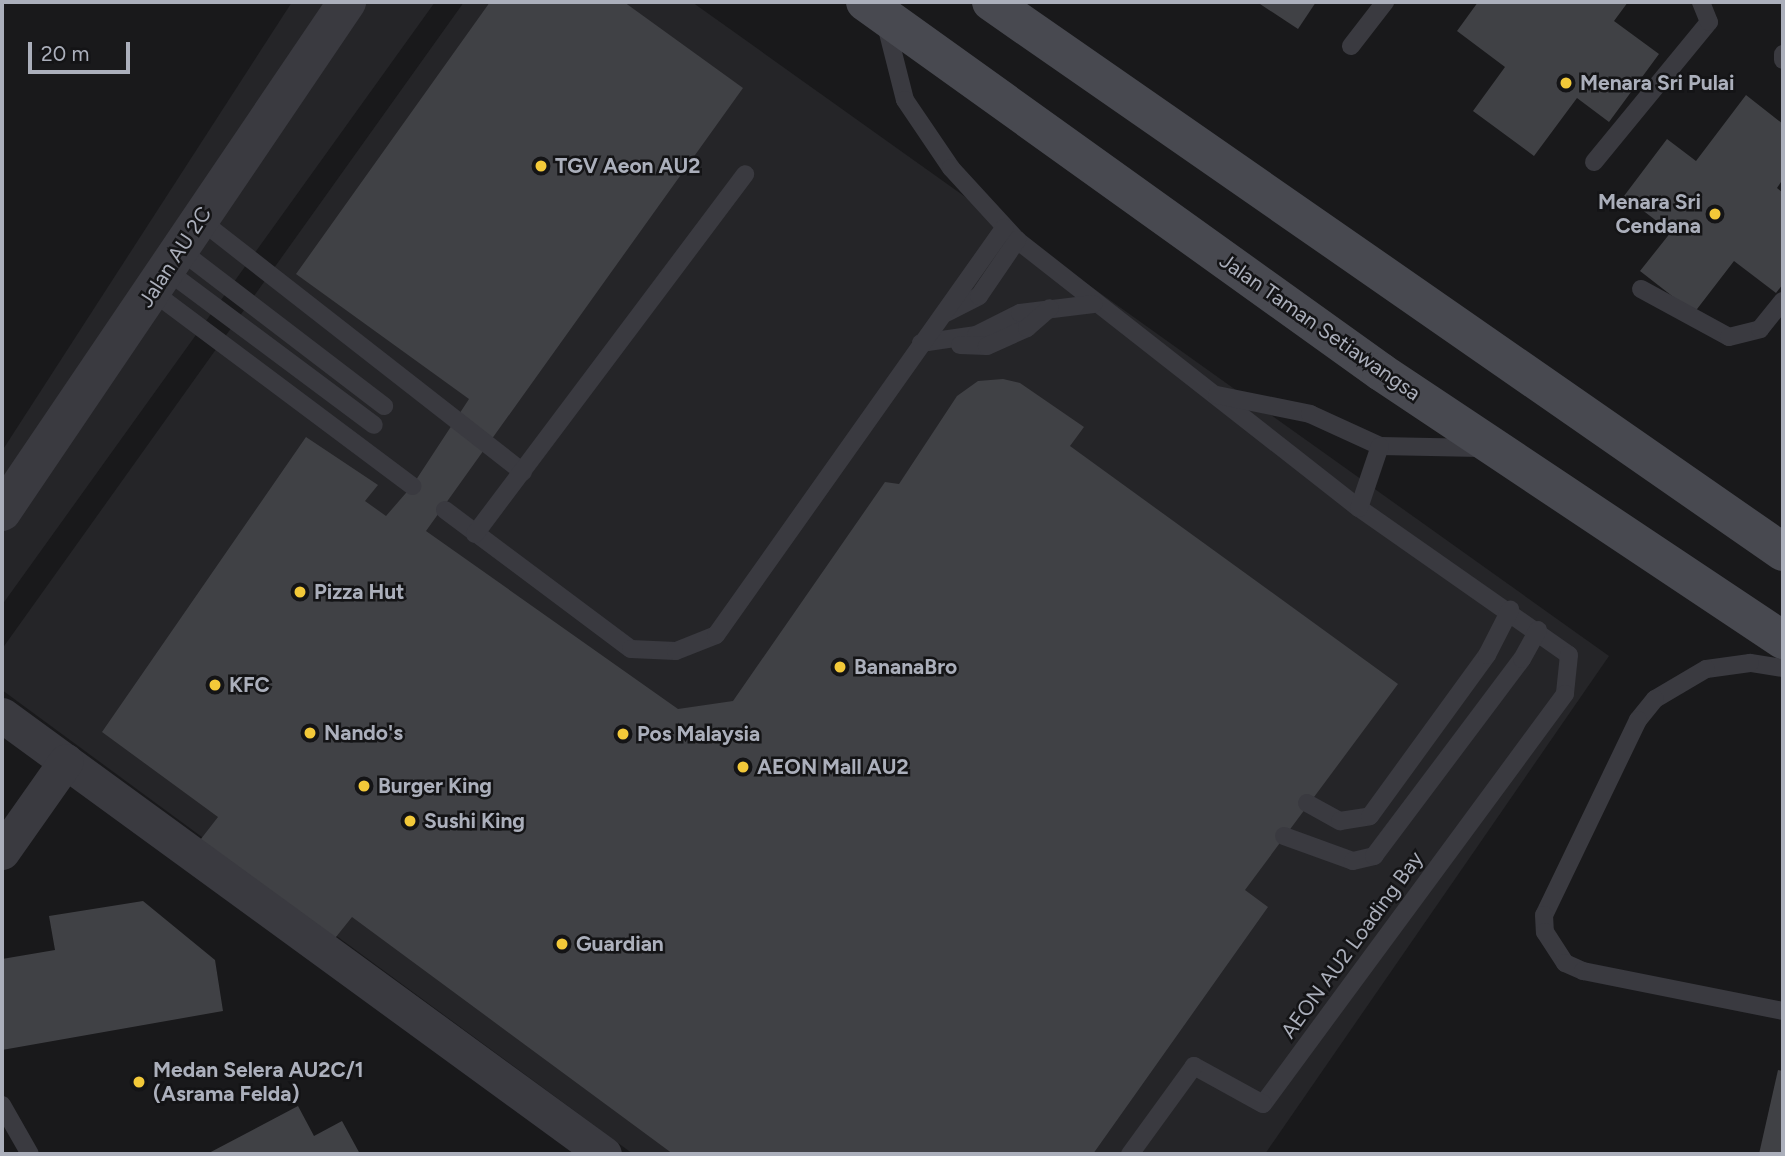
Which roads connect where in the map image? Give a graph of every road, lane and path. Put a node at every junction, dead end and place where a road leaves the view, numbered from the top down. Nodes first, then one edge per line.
1 (347, 2) edge
2 (991, 2) edge
3 (1385, 2) edge
4 (1701, 2) edge
5 (874, 8) edge
6 (1351, 46) dead end
7 (1783, 54) edge
8 (1783, 60) edge
9 (1594, 162) dead end
10 (745, 174) dead end
11 (1010, 234) junction
12 (174, 258) junction
13 (1641, 289) dead end
14 (1783, 301) edge
15 (1093, 304) junction
16 (921, 343) junction
17 (1212, 394) junction
18 (384, 406) dead end
19 (374, 425) dead end
20 (1380, 446) junction
21 (1495, 448) junction
22 (523, 472) junction
23 (412, 486) dead end
24 (1359, 508) junction
25 (444, 510) dead end
26 (2, 512) edge
27 (475, 534) junction
28 (1783, 552) edge
29 (1510, 610) junction
30 (1538, 630) junction
31 (1783, 640) edge
32 (1783, 668) edge
33 (2, 715) edge
34 (66, 761) junction
35 (1307, 803) dead end
36 (1284, 836) dead end
37 (2, 852) edge
38 (1783, 1011) edge
39 (2, 1105) edge
40 (30, 1154) edge
41 (604, 1154) edge
42 (1130, 1154) edge

1 - 12 street, Jalan AU 2C
2 - 28 main road
3 - 6 lane
4 - 9 lane
5 - 11 lane
5 - 21 main road, Jalan Taman Setiawangsa
7 - 8 lane
10 - 22 lane
11 - 15 lane
11 - 16 lane
12 - 18 lane
12 - 19 lane
12 - 22 lane
12 - 23 lane
12 - 26 street, Jalan AU 2C
13 - 14 lane
15 - 16 lane
15 - 17 lane
16 - 27 lane
17 - 20 lane
17 - 24 lane
20 - 21 lane
20 - 24 lane
21 - 31 main road, Jalan Taman Setiawangsa
22 - 27 lane
24 - 29 lane
25 - 27 lane
29 - 30 lane
29 - 35 lane
30 - 36 lane
30 - 42 lane, AEON AU2 Loading Bay
32 - 38 lane
33 - 34 street
34 - 37 street
34 - 41 street
39 - 40 lane

